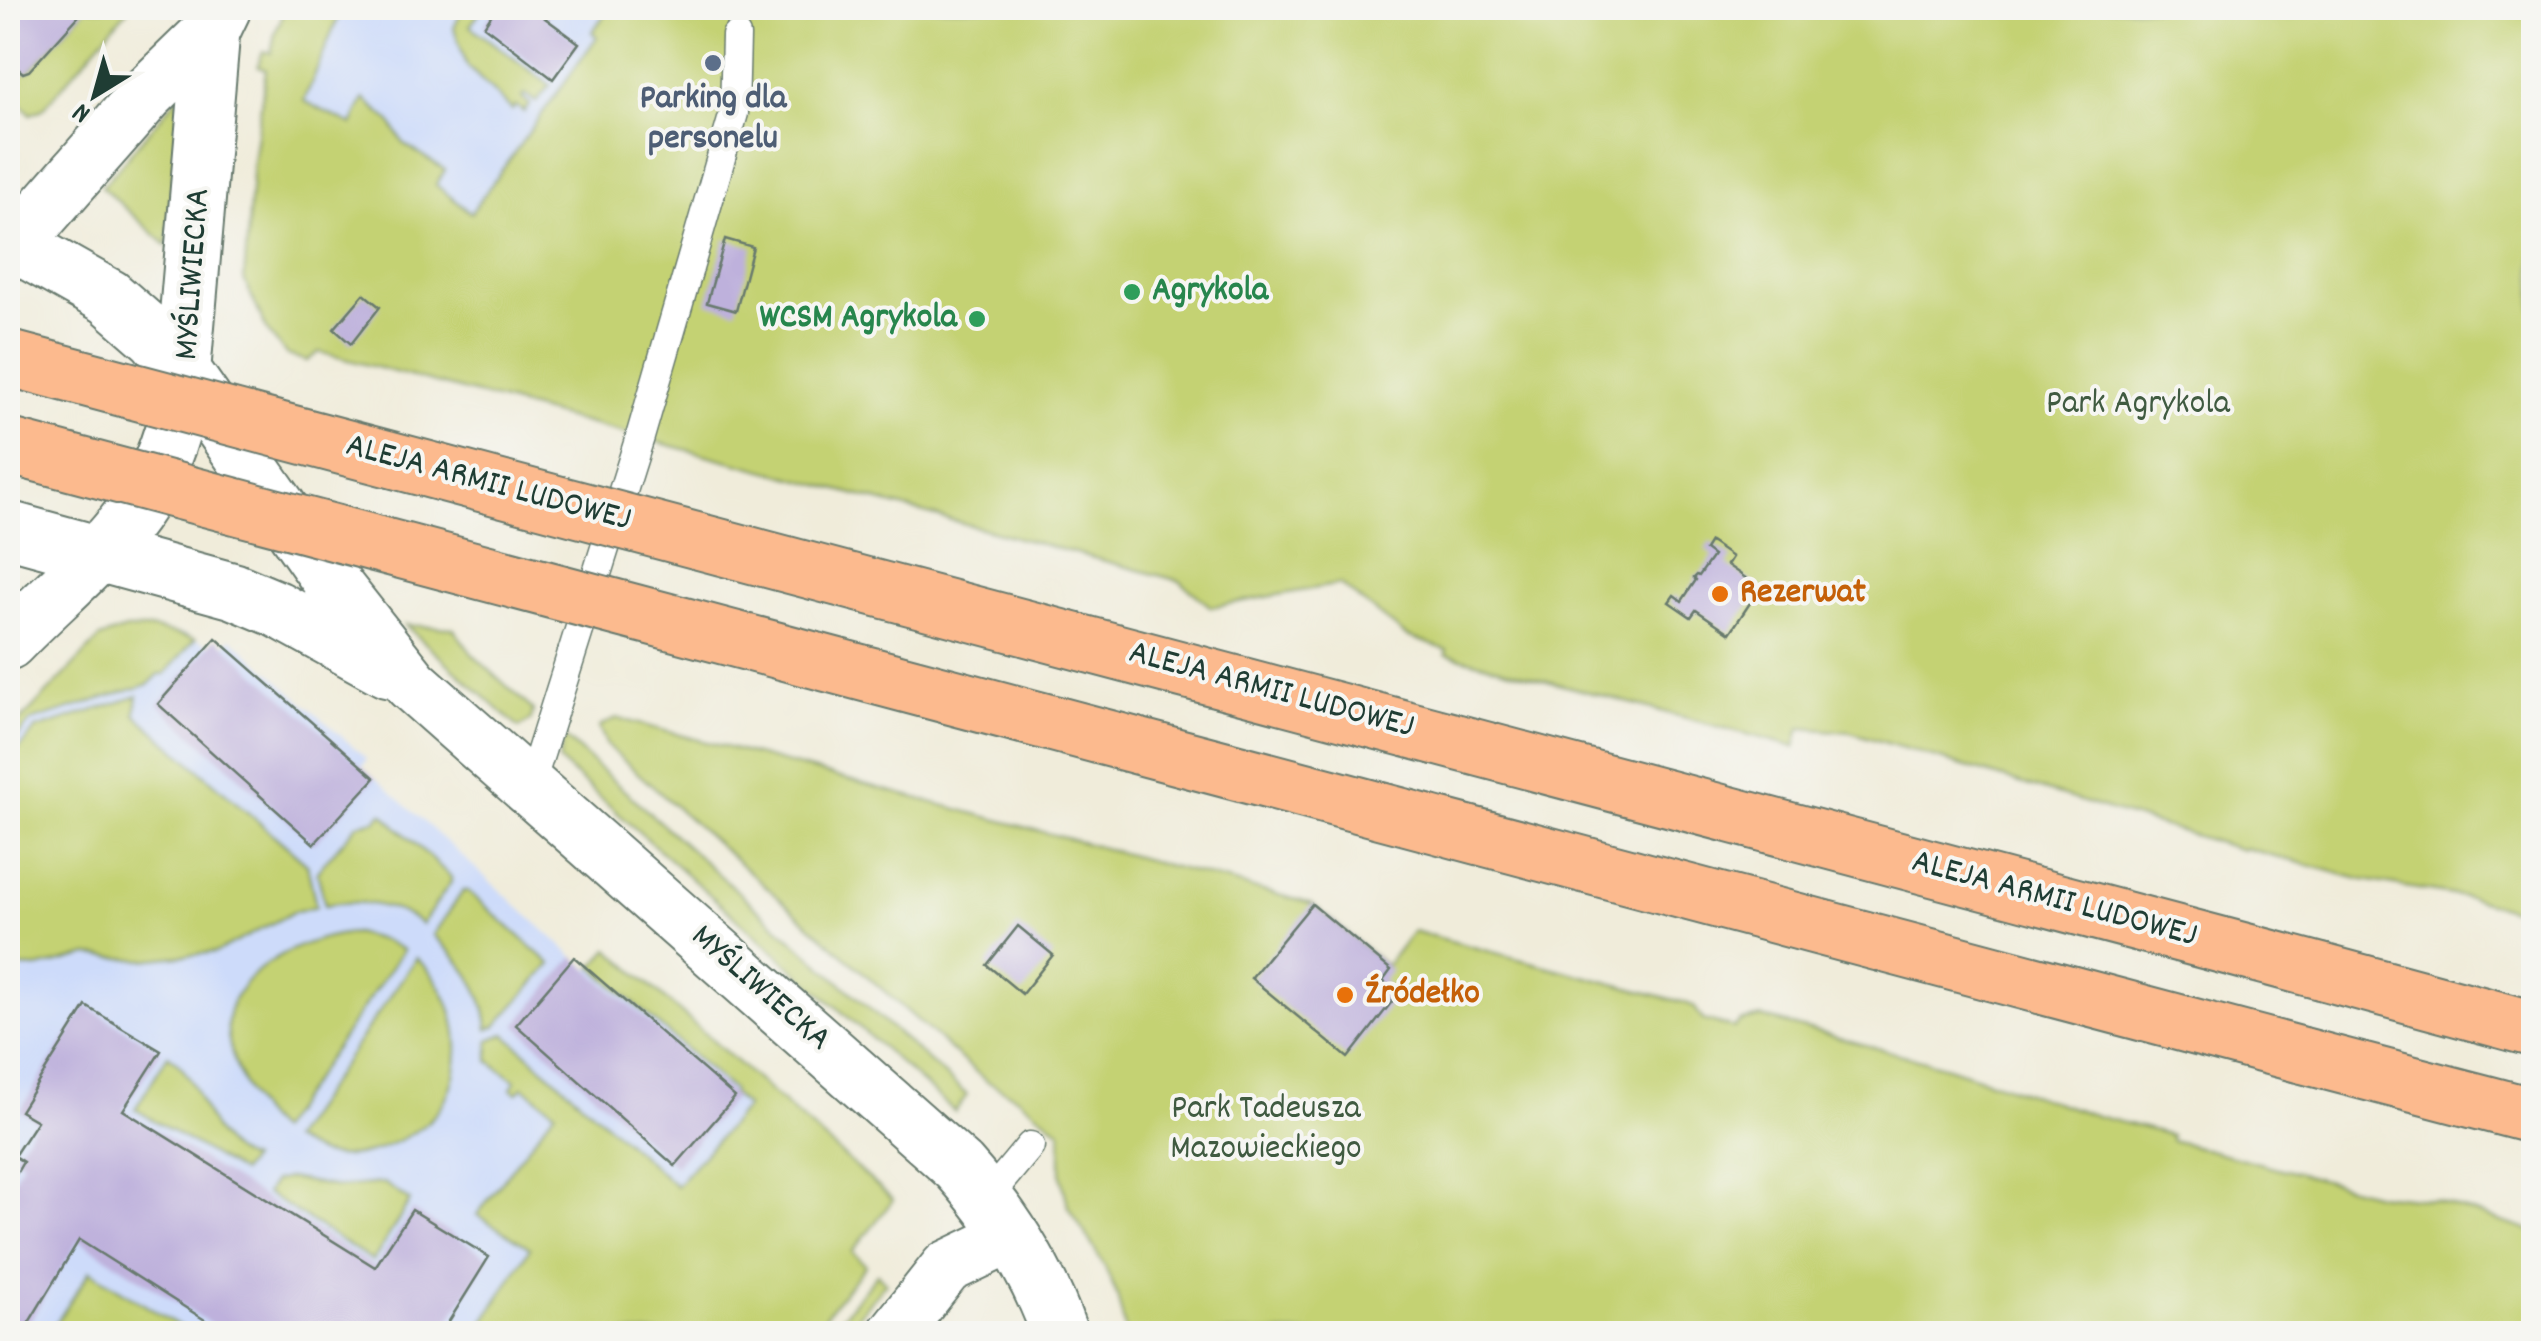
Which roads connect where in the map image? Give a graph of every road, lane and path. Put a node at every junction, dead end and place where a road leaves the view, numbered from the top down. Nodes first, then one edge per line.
1 (217, 20) edge
2 (736, 36) dead end
3 (10, 246) edge
4 (8, 358) edge
5 (183, 371) junction
6 (8, 446) edge
7 (8, 529) edge
8 (97, 555) junction
9 (8, 642) edge
10 (412, 684) junction
11 (530, 786) junction
12 (2534, 1029) edge
13 (2534, 1116) edge
14 (1030, 1146) dead end
15 (999, 1217) junction
16 (894, 1334) edge
17 (1060, 1334) edge

1 - 3 street, MYŚLIWIECKA
1 - 5 street, MYŚLIWIECKA
2 - 11 lane
3 - 5 street
4 - 12 main road, ALEJA ARMII LUDOWEJ, bridge
5 - 8 street
5 - 10 street, MYŚLIWIECKA
6 - 13 main road, bridge
7 - 8 street, MYŚLIWIECKA
8 - 9 street
8 - 10 street, MYŚLIWIECKA
10 - 11 street, MYŚLIWIECKA
11 - 15 street, MYŚLIWIECKA
14 - 15 lane
15 - 16 street
15 - 17 street, MYŚLIWIECKA

